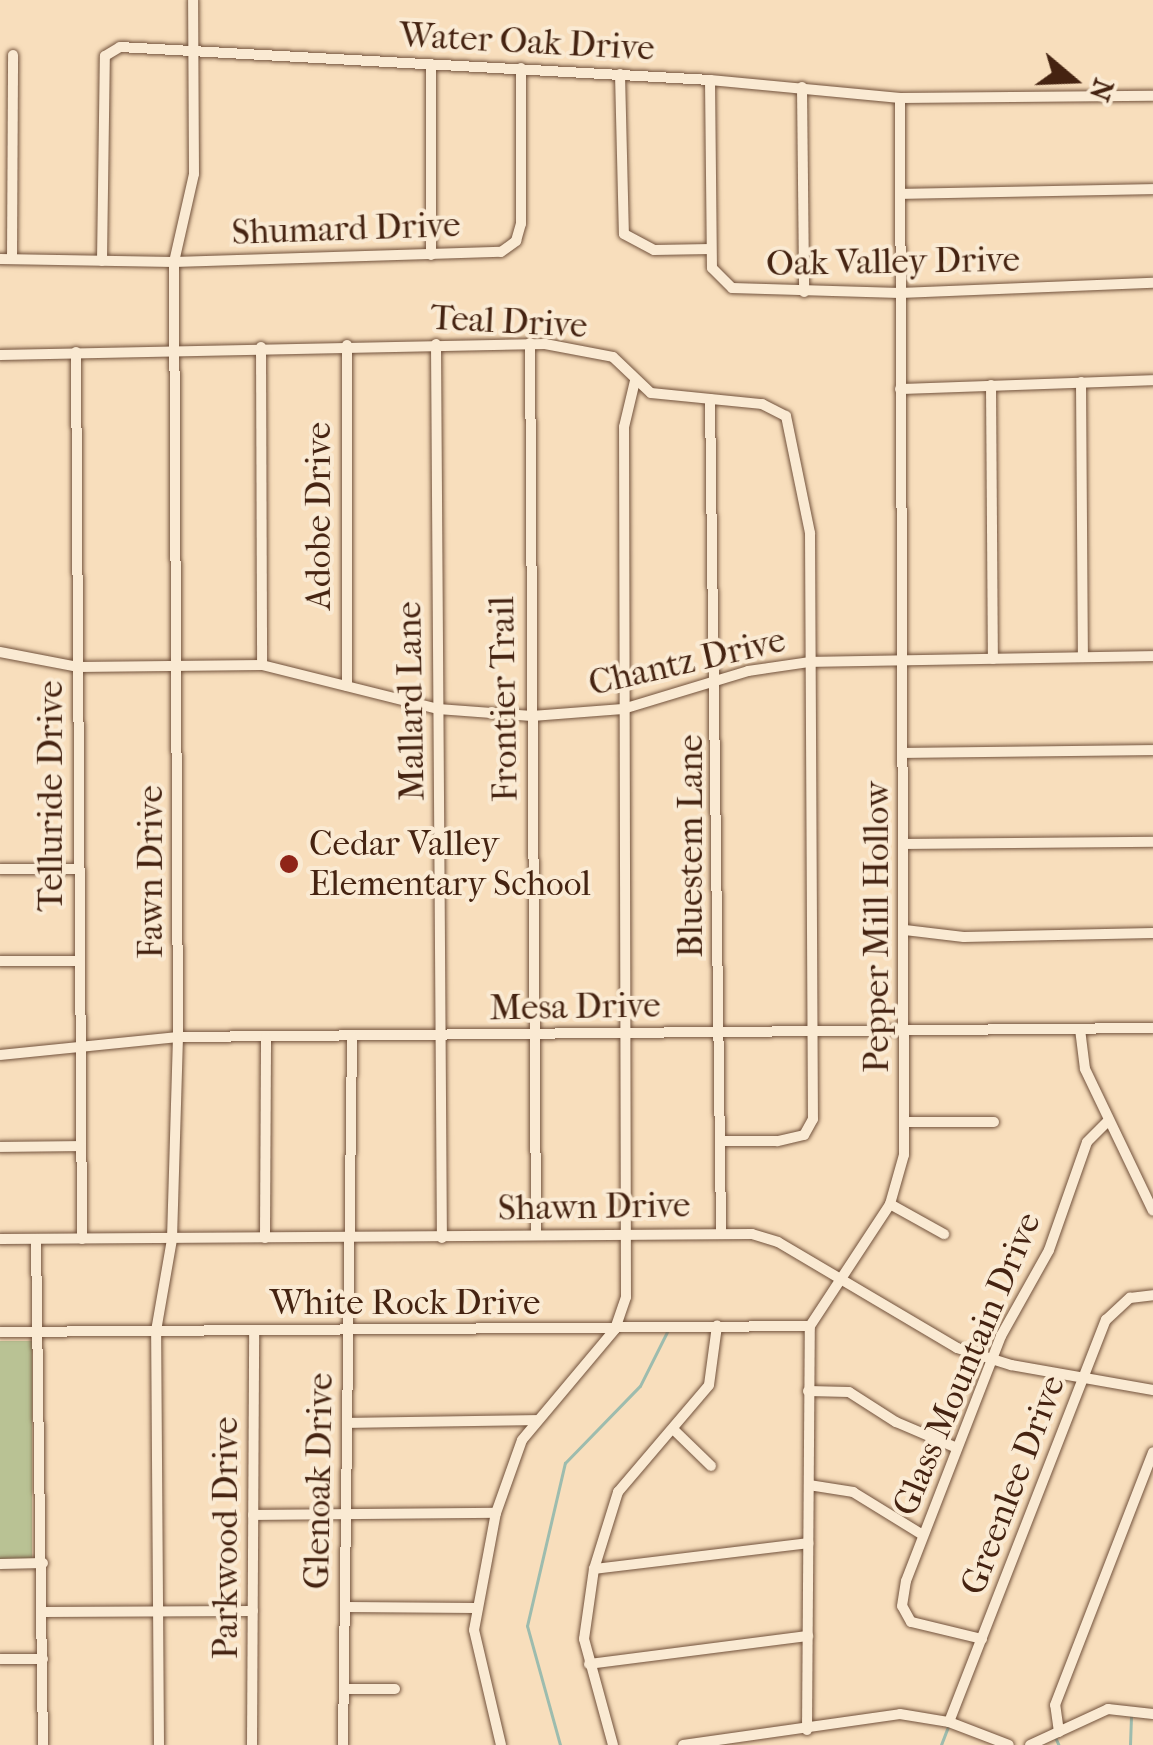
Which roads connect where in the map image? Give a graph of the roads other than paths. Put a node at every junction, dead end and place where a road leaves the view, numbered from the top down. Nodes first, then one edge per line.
1 (193, 2) edge
2 (194, 47) junction
3 (13, 54) dead end
4 (431, 64) junction
5 (521, 68) junction
6 (620, 74) junction
7 (710, 80) junction
8 (802, 87) junction
9 (1153, 96) edge
10 (900, 98) junction
11 (1153, 188) edge
12 (900, 194) junction
13 (711, 249) junction
14 (432, 255) junction
15 (6, 259) edge
16 (102, 261) junction
17 (174, 262) junction
18 (1153, 283) edge
19 (804, 292) junction
20 (900, 293) junction
21 (530, 343) junction
22 (436, 344) junction
23 (348, 346) junction
24 (175, 347) junction
25 (261, 347) junction
26 (76, 352) junction
27 (0, 355) edge
28 (1153, 380) edge
29 (635, 381) junction
30 (1081, 382) junction
31 (991, 384) junction
32 (900, 389) junction
33 (710, 399) junction
34 (0, 652) edge
35 (1153, 656) edge
36 (1083, 657) junction
37 (993, 659) junction
38 (902, 661) junction
39 (810, 662) junction
40 (178, 664) junction
41 (78, 666) junction
42 (262, 666) junction
43 (719, 680) junction
44 (347, 686) junction
45 (438, 709) junction
46 (624, 710) junction
47 (532, 716) junction
48 (1153, 750) edge
49 (904, 754) junction
50 (1153, 842) edge
51 (905, 844) junction
52 (0, 869) edge
53 (79, 869) junction
54 (905, 930) junction
55 (1153, 933) edge
56 (80, 961) junction
57 (0, 962) edge
58 (1153, 1028) edge
59 (1080, 1029) junction
60 (905, 1032) junction
61 (627, 1033) junction
62 (718, 1033) junction
63 (533, 1034) junction
64 (812, 1034) junction
65 (441, 1036) junction
66 (178, 1038) junction
67 (266, 1038) junction
68 (352, 1038) junction
69 (80, 1048) junction
70 (0, 1055) edge
71 (1108, 1121) junction
72 (905, 1122) junction
73 (994, 1122) dead end
74 (720, 1141) junction
75 (81, 1146) junction
76 (0, 1147) edge
77 (890, 1204) junction
78 (1153, 1210) edge
79 (721, 1233) junction
80 (944, 1234) dead end
81 (536, 1235) junction
82 (628, 1235) junction
83 (265, 1238) junction
84 (349, 1238) junction
85 (442, 1238) junction
86 (36, 1239) junction
87 (82, 1239) junction
88 (172, 1239) junction
89 (0, 1240) edge
90 (840, 1282) junction
91 (1153, 1294) edge
92 (717, 1326) junction
93 (810, 1326) junction
94 (348, 1328) junction
95 (615, 1329) junction
96 (156, 1330) junction
97 (254, 1331) junction
98 (0, 1332) edge
99 (39, 1332) junction
100 (991, 1360) junction
101 (1084, 1376) junction
102 (1153, 1390) edge
103 (808, 1391) junction
104 (536, 1420) junction
105 (347, 1423) junction
106 (673, 1429) junction
107 (957, 1448) junction
108 (1153, 1452) edge
109 (712, 1466) dead end
110 (1148, 1481) edge
111 (809, 1485) junction
112 (496, 1513) junction
113 (253, 1515) junction
114 (346, 1515) junction
115 (924, 1535) junction
116 (808, 1542) junction
117 (42, 1563) junction
118 (0, 1564) edge
119 (594, 1569) junction
120 (345, 1607) junction
121 (476, 1608) junction
122 (158, 1610) junction
123 (253, 1611) junction
124 (42, 1612) junction
125 (808, 1636) junction
126 (982, 1639) junction
127 (0, 1659) edge
128 (43, 1659) junction
129 (590, 1664) junction
130 (395, 1689) dead end
131 (344, 1690) junction
132 (1152, 1710) edge
133 (949, 1722) junction
134 (806, 1730) junction
135 (1060, 1732) junction
136 (43, 1745) edge
137 (158, 1745) edge
138 (252, 1745) edge
139 (343, 1745) edge
140 (501, 1745) edge
141 (613, 1745) edge
142 (683, 1745) edge
143 (1009, 1745) edge
144 (1030, 1745) edge

1 - 2 street, Fawn Drive
2 - 4 street, Water Oak Drive
2 - 16 street, Water Oak Drive
2 - 17 street, Fawn Drive
3 - 15 street
4 - 5 street, Water Oak Drive
4 - 14 street
5 - 6 street, Water Oak Drive
5 - 14 street, Shumard Drive
6 - 7 street, Water Oak Drive
6 - 13 street
7 - 8 street, Water Oak Drive
7 - 13 street
8 - 10 street, Water Oak Drive
8 - 19 street
9 - 10 street, Water Oak Drive
10 - 12 street, Pepper Mill Hollow
11 - 12 street
12 - 20 street, Pepper Mill Hollow
13 - 19 street, Oak Valley Drive
14 - 17 street, Shumard Drive
15 - 16 street, Shumard Drive
16 - 17 street, Shumard Drive
17 - 24 street, Fawn Drive
18 - 20 street, Oak Valley Drive
19 - 20 street, Oak Valley Drive
20 - 32 street, Pepper Mill Hollow
21 - 22 street, Teal Drive
21 - 29 street, Teal Drive
21 - 47 street, Frontier Trail
22 - 23 street, Teal Drive
22 - 45 street, Mallard Lane
23 - 25 street, Teal Drive
23 - 44 street, Adobe Drive
24 - 25 street, Teal Drive
24 - 26 street, Teal Drive
24 - 40 street, Fawn Drive
25 - 42 street
26 - 27 street, Teal Drive
26 - 41 street, Telluride Drive
28 - 30 street
29 - 33 street, Teal Drive
29 - 46 street
30 - 31 street
30 - 36 street
31 - 32 street
31 - 37 street
32 - 38 street, Pepper Mill Hollow
33 - 39 street, Teal Drive
33 - 43 street, Bluestem Lane
34 - 41 street, Chantz Drive
35 - 36 street, Chantz Drive
36 - 37 street, Chantz Drive
37 - 38 street, Chantz Drive
38 - 39 street, Chantz Drive
38 - 49 street, Pepper Mill Hollow
39 - 43 street, Chantz Drive
39 - 64 street, Teal Drive
40 - 41 street, Chantz Drive
40 - 42 street, Chantz Drive
40 - 66 street, Fawn Drive
41 - 53 street, Telluride Drive
42 - 44 street, Chantz Drive
43 - 46 street, Chantz Drive
43 - 62 street, Bluestem Lane
44 - 45 street, Chantz Drive
45 - 47 street, Chantz Drive
45 - 65 street, Mallard Lane
46 - 47 street, Chantz Drive
46 - 61 street
47 - 63 street, Frontier Trail
48 - 49 street
49 - 51 street, Pepper Mill Hollow
50 - 51 street
51 - 54 street, Pepper Mill Hollow
52 - 53 street
53 - 56 street, Telluride Drive
54 - 55 street
54 - 60 street, Pepper Mill Hollow
56 - 57 street
56 - 69 street, Telluride Drive
58 - 59 street, Mesa Drive
59 - 60 street, Mesa Drive
59 - 71 street
60 - 64 street, Mesa Drive
60 - 72 street, Pepper Mill Hollow
61 - 62 street, Mesa Drive
61 - 63 street, Mesa Drive
61 - 82 street
62 - 64 street, Mesa Drive
62 - 74 street, Bluestem Lane
63 - 65 street, Mesa Drive
63 - 81 street, Frontier Trail
64 - 74 street, Teal Drive
65 - 68 street, Mesa Drive
65 - 85 street, Mallard Lane
66 - 67 street, Mesa Drive
66 - 69 street, Mesa Drive
66 - 88 street, Fawn Drive
67 - 68 street, Mesa Drive
67 - 83 street
68 - 84 street, Glenoak Drive
69 - 70 street, Mesa Drive
69 - 75 street, Telluride Drive
71 - 78 street
71 - 100 street, Glass Mountain Drive
72 - 73 street
72 - 77 street, Pepper Mill Hollow
74 - 79 street, Bluestem Lane
75 - 76 street
75 - 87 street, Telluride Drive
77 - 80 street
77 - 90 street, Pepper Mill Hollow
79 - 82 street, Shawn Drive
79 - 90 street, Shawn Drive
81 - 82 street, Shawn Drive
81 - 85 street, Shawn Drive
82 - 95 street
83 - 84 street, Shawn Drive
83 - 88 street, Shawn Drive
84 - 85 street, Shawn Drive
84 - 94 street, Glenoak Drive
86 - 87 street, Shawn Drive
86 - 89 street, Shawn Drive
86 - 99 street
87 - 88 street, Shawn Drive
88 - 96 street, Fawn Drive
90 - 93 street, Pepper Mill Hollow
90 - 100 street, Shawn Drive
91 - 101 street, Greenlee Drive
92 - 93 street, White Rock Drive
92 - 95 street, White Rock Drive
92 - 106 street
93 - 103 street
94 - 95 street, White Rock Drive
94 - 97 street, White Rock Drive
94 - 105 street, Glenoak Drive
95 - 104 street
96 - 97 street, White Rock Drive
96 - 99 street, White Rock Drive
96 - 122 street, Fawn Drive
97 - 113 street, Parkwood Drive
98 - 99 street, White Rock Drive
99 - 117 street
100 - 101 street, Shawn Drive
100 - 107 street, Glass Mountain Drive
101 - 102 street, Shawn Drive
101 - 126 street, Greenlee Drive
103 - 107 street
103 - 111 street
104 - 105 street
104 - 112 street
105 - 114 street, Glenoak Drive
106 - 109 street
106 - 119 street
107 - 115 street, Glass Mountain Drive
108 - 110 street
110 - 135 street
111 - 115 street
111 - 116 street
112 - 114 street
112 - 121 street
113 - 114 street
113 - 123 street, Parkwood Drive
114 - 120 street, Glenoak Drive
115 - 126 street, Glass Mountain Drive
116 - 119 street
116 - 125 street
117 - 118 street
117 - 124 street
119 - 129 street
120 - 121 street
120 - 131 street, Glenoak Drive
121 - 140 street
122 - 123 street
122 - 124 street
122 - 137 street, Fawn Drive
123 - 138 street, Parkwood Drive
124 - 128 street
125 - 129 street
125 - 134 street
126 - 133 street, Greenlee Drive
127 - 128 street
128 - 136 street
129 - 141 street
130 - 131 street
131 - 139 street, Glenoak Drive
132 - 135 street
133 - 134 street
133 - 143 street
134 - 142 street
135 - 144 street

